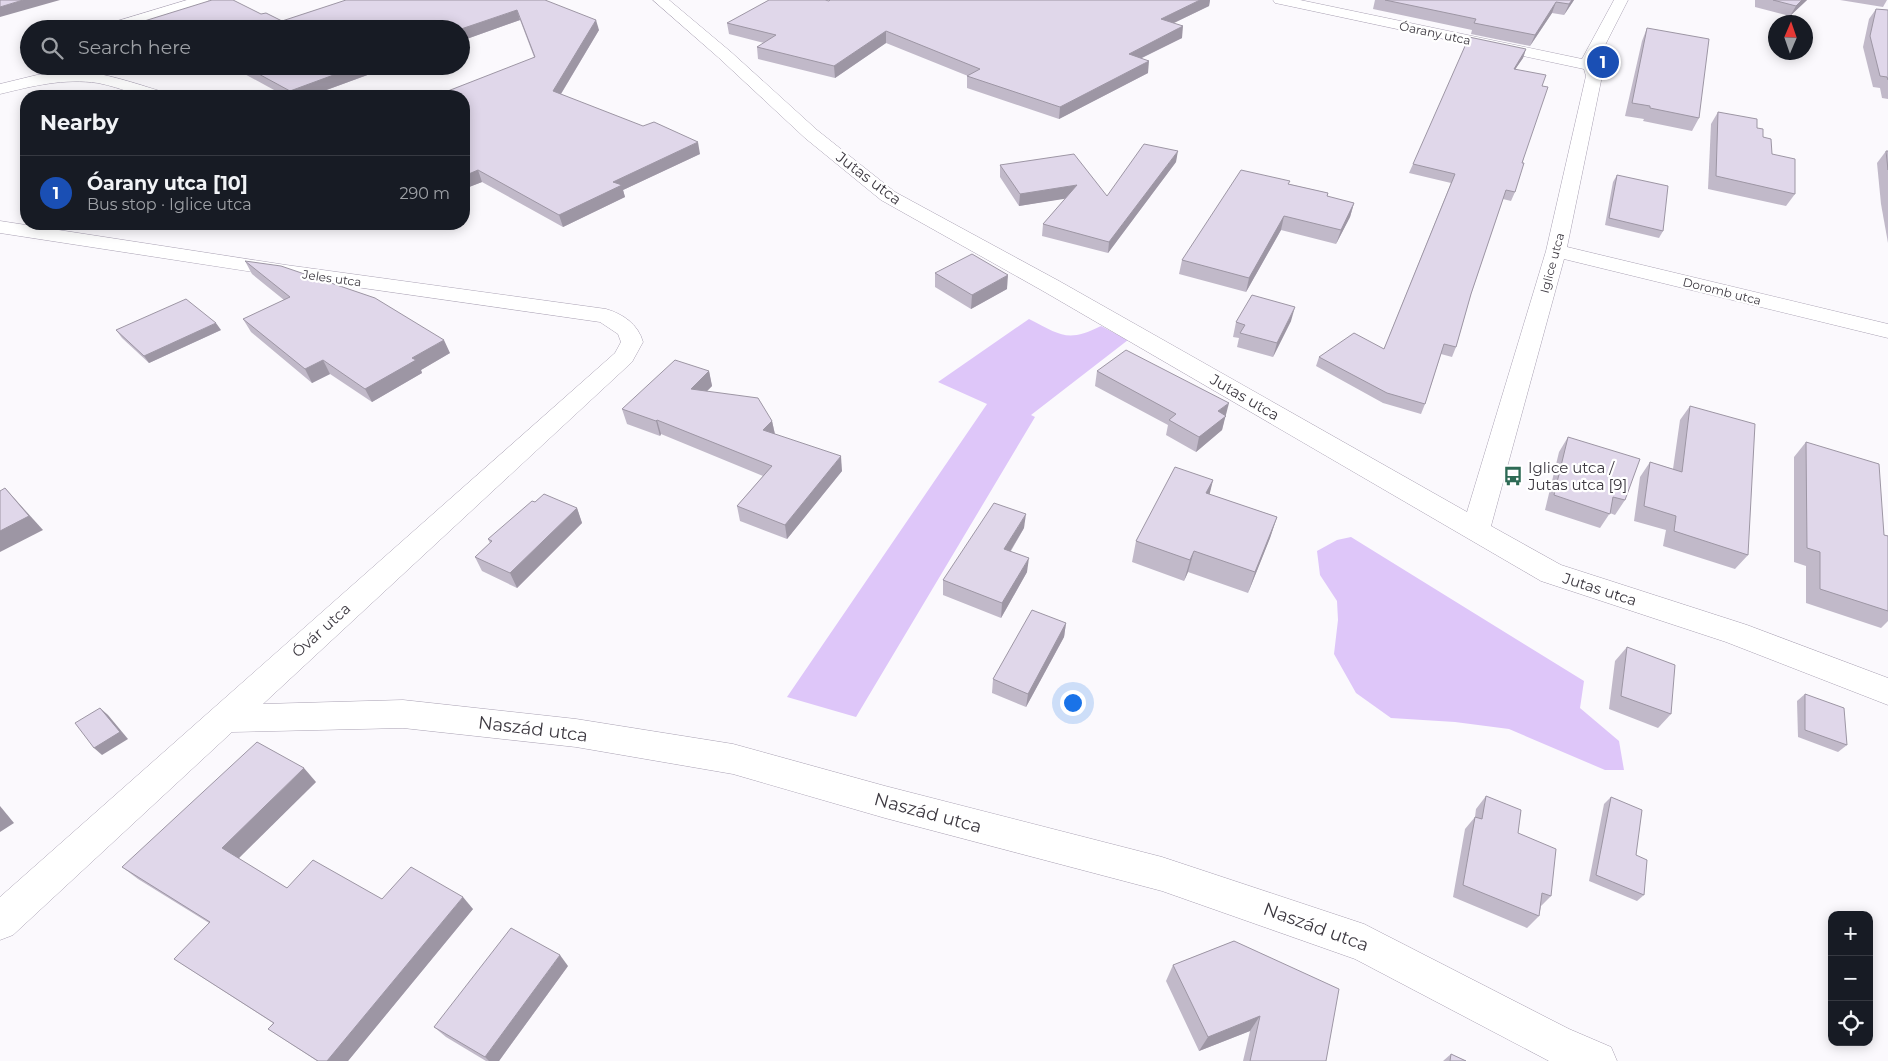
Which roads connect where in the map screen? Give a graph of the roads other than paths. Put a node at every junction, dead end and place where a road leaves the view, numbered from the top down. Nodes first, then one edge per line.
1 (660, 0) edge
2 (1280, 0) edge
3 (1621, 0) edge
4 (193, 1) edge
5 (134, 20) edge
6 (1590, 66) junction
7 (0, 89) edge
8 (138, 90) edge
9 (0, 227) edge
10 (1556, 251) junction
11 (1888, 331) edge
12 (630, 333) joint
13 (1476, 529) junction
14 (1888, 692) edge
15 (222, 719) junction
16 (0, 922) edge
17 (1597, 1061) edge

1 - 13 street, Jutas utca
2 - 6 street, Óarany utca
3 - 6 street, Iglice utca
4 - 5 street
6 - 10 street, Iglice utca
7 - 8 street
9 - 12 street, Jeles utca
10 - 11 street, Doromb utca
10 - 13 street, Iglice utca
12 - 15 street, Óvár utca
13 - 14 street, Jutas utca
15 - 16 street, Óvár utca
15 - 17 street, Naszád utca

